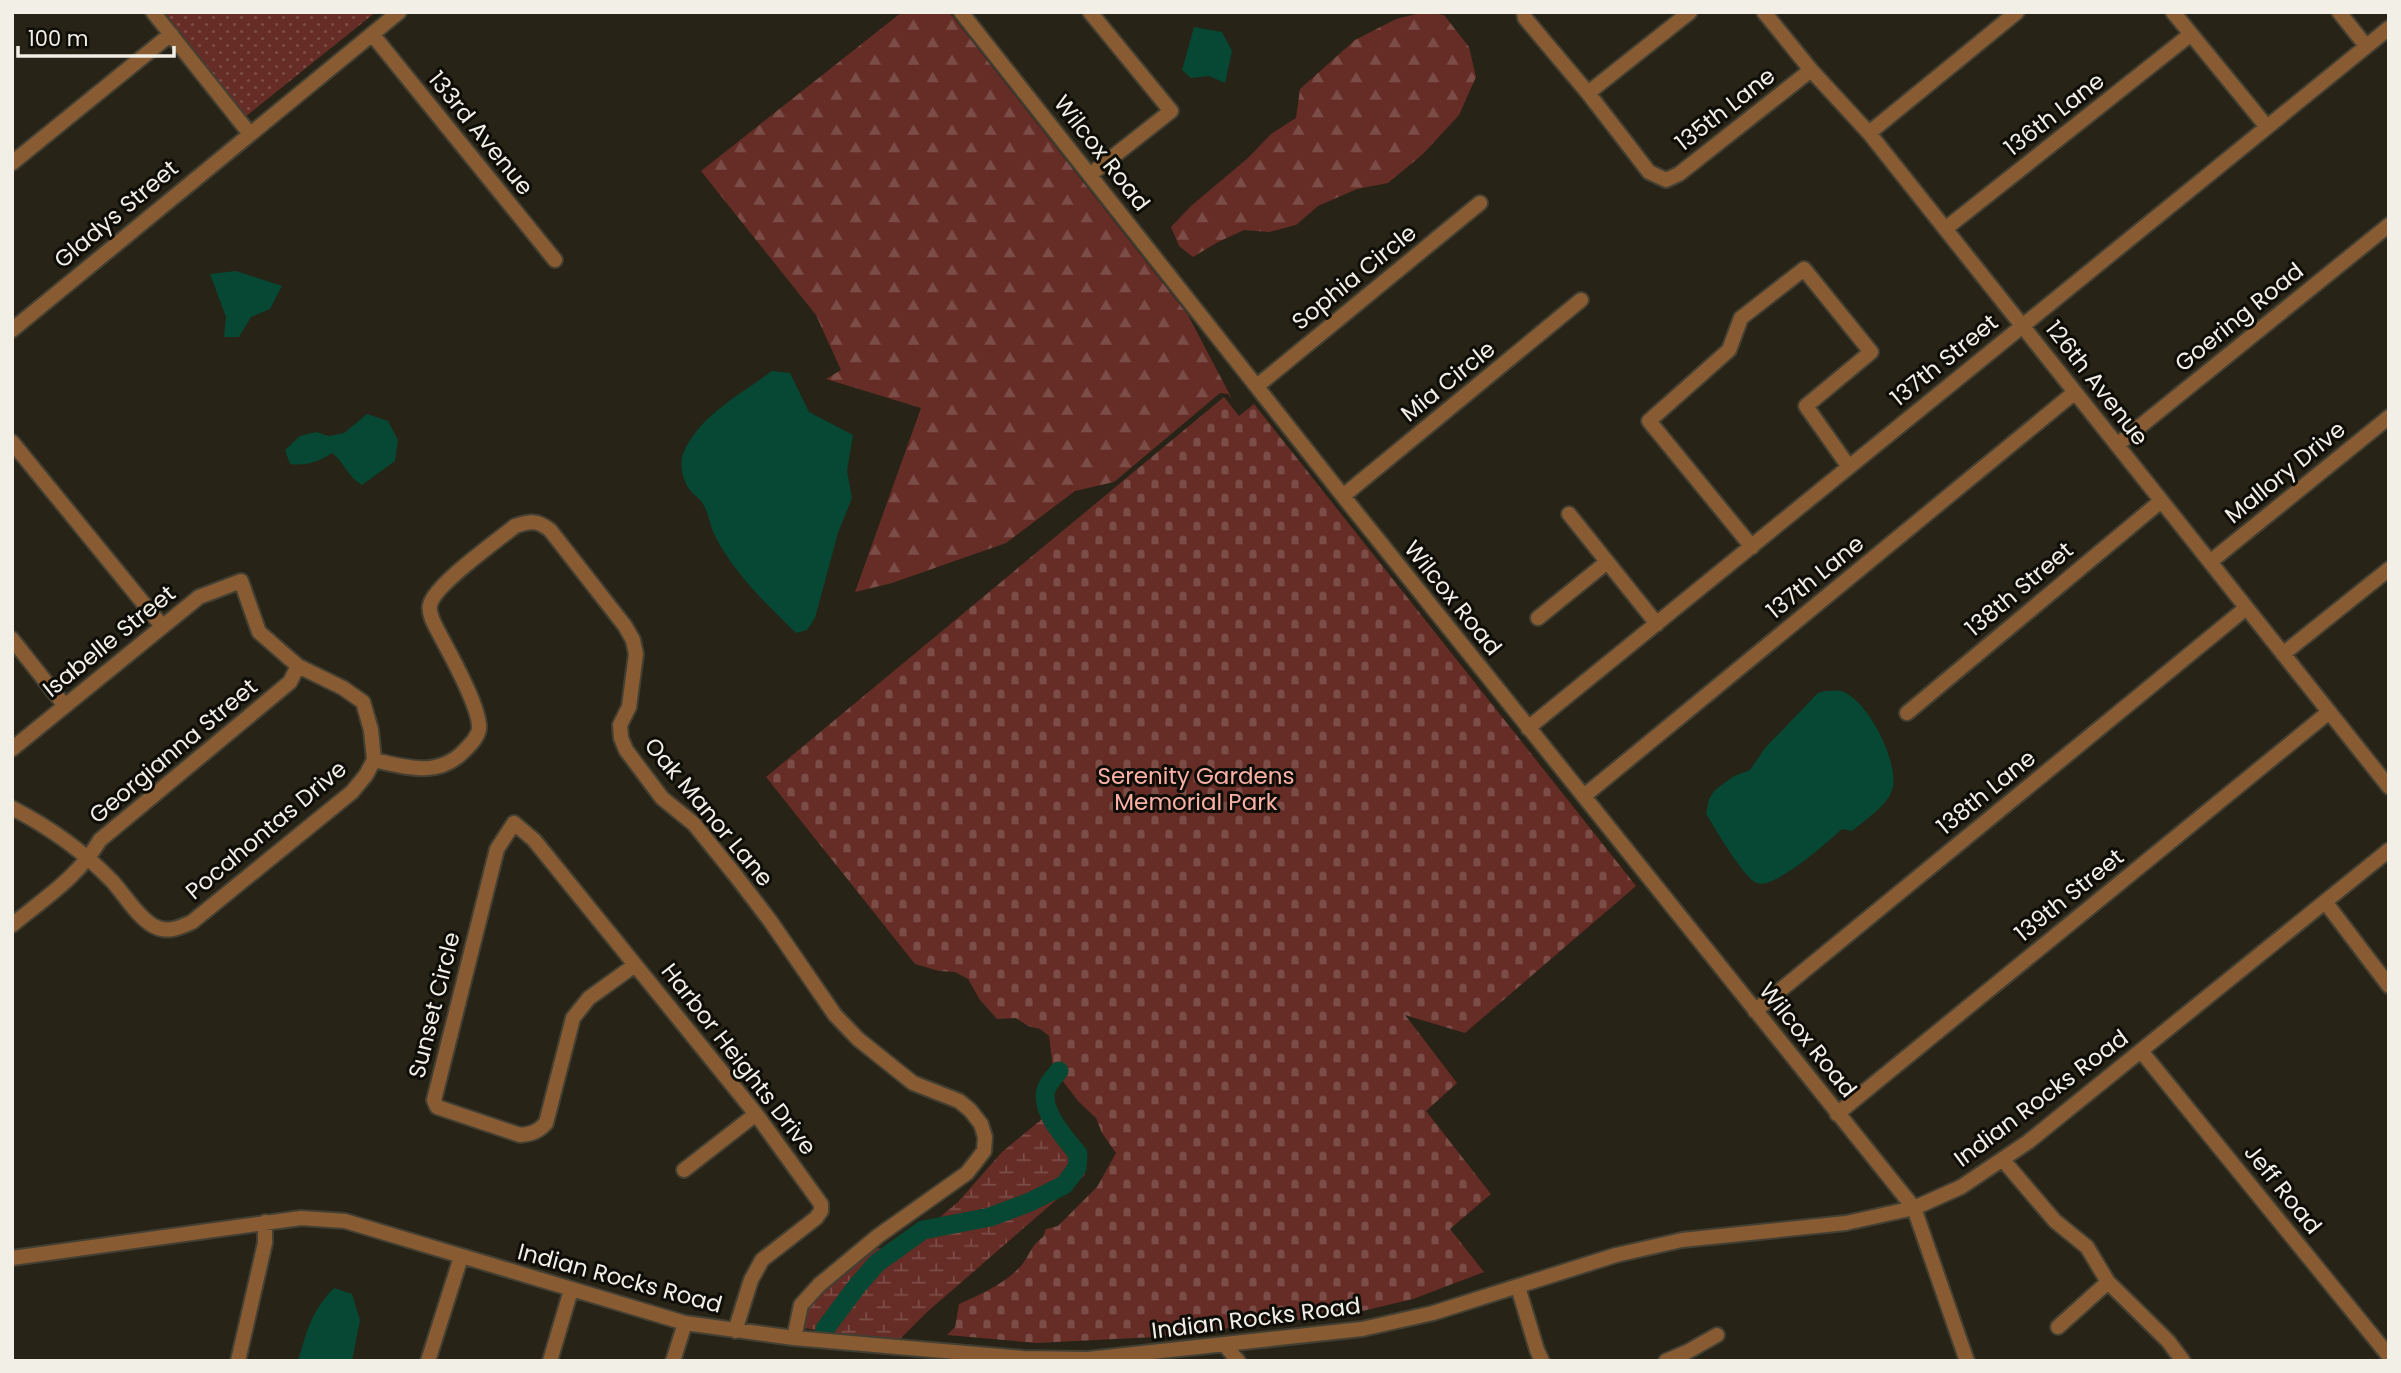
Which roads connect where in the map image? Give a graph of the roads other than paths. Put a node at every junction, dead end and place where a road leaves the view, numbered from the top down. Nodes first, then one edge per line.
1 (153, 12) edge
2 (399, 12) edge
3 (961, 12) edge
4 (1090, 12) edge
5 (1524, 12) edge
6 (1690, 12) edge
7 (1764, 12) edge
8 (2017, 12) edge
9 (2173, 12) edge
10 (2339, 12) edge
11 (2389, 27) edge
12 (170, 34) junction
13 (372, 34) junction
14 (2191, 34) junction
15 (2366, 46) junction
16 (1811, 70) junction
17 (1588, 93) junction
18 (2267, 127) junction
19 (1869, 133) junction
20 (250, 134) junction
21 (12, 163) edge
22 (1091, 174) junction
23 (1480, 203) dead end
24 (2389, 225) edge
25 (1945, 229) junction
26 (555, 260) dead end
27 (1581, 300) dead end
28 (2022, 326) junction
29 (12, 330) edge
30 (1257, 386) junction
31 (2075, 392) junction
32 (2389, 418) edge
33 (12, 442) edge
34 (2117, 446) junction
35 (1849, 467) junction
36 (1343, 496) junction
37 (2161, 500) junction
38 (1569, 514) dead end
39 (1752, 547) junction
40 (1607, 562) junction
41 (2210, 562) junction
42 (2389, 569) edge
43 (241, 581) joint
44 (2246, 608) junction
45 (1538, 618) dead end
46 (1657, 624) junction
47 (162, 626) junction
48 (12, 639) edge
49 (2283, 654) junction
50 (298, 666) junction
51 (65, 706) junction
52 (2329, 712) junction
53 (1907, 713) dead end
54 (1528, 728) junction
55 (12, 750) edge
56 (374, 760) junction
57 (2389, 788) edge
58 (1584, 796) junction
59 (12, 808) edge
60 (514, 823) joint
61 (2389, 850) edge
62 (88, 859) junction
63 (2326, 903) junction
64 (12, 925) edge
65 (635, 965) junction
66 (2389, 986) edge
67 (1755, 1011) junction
68 (2141, 1051) junction
69 (755, 1114) junction
70 (1838, 1114) junction
71 (2003, 1160) junction
72 (684, 1170) dead end
73 (1914, 1208) junction
74 (265, 1222) junction
75 (461, 1256) junction
76 (12, 1258) edge
77 (2108, 1282) junction
78 (1518, 1287) junction
79 (572, 1290) junction
80 (685, 1323) junction
81 (2058, 1327) dead end
82 (735, 1331) junction
83 (1717, 1335) dead end
84 (794, 1338) junction
85 (1225, 1345) junction
86 (2389, 1356) edge
87 (1088, 1360) edge
88 (238, 1361) edge
89 (428, 1361) edge
90 (550, 1361) edge
91 (673, 1361) edge
92 (1238, 1361) edge
93 (1542, 1361) edge
94 (1666, 1361) edge
95 (1967, 1361) edge
96 (2183, 1361) edge

1 - 12 street
2 - 13 street, Gladys Street
3 - 22 street, Wilcox Road
4 - 22 street
5 - 17 street
6 - 17 street
7 - 16 street, 126th Avenue
8 - 19 street
9 - 14 street
10 - 15 street
11 - 15 street, 137th Street
12 - 20 street
12 - 21 street
13 - 20 street, Gladys Street
13 - 26 street, 133rd Avenue
14 - 18 street
14 - 25 street, 136th Lane
15 - 18 street, 137th Street
16 - 17 street, 135th Lane
16 - 19 street, 126th Avenue
18 - 28 street, 137th Street
19 - 25 street, 126th Avenue
20 - 29 street, Gladys Street
22 - 30 street, Wilcox Road
23 - 30 street, Sophia Circle
24 - 34 street, Goering Road
25 - 28 street, 126th Avenue
27 - 36 street, Mia Circle
28 - 31 street, 126th Avenue
28 - 35 street, 137th Street
30 - 36 street, Wilcox Road
31 - 34 street, 126th Avenue
31 - 58 street, 137th Lane
32 - 41 street, Mallory Drive
33 - 47 street
34 - 37 street, 126th Avenue
35 - 39 street, 137th Street
35 - 39 street
36 - 54 street, Wilcox Road
37 - 41 street, 126th Avenue
37 - 53 street, 138th Street
38 - 40 street
39 - 46 street, 137th Street
40 - 45 street
40 - 46 street
41 - 44 street, 126th Avenue
42 - 49 street
43 - 47 street, Isabelle Street
43 - 50 street, Pocahontas Drive
44 - 49 street, 126th Avenue
44 - 67 street, 138th Lane
46 - 54 street, 137th Street
47 - 51 street, Isabelle Street
48 - 51 street
49 - 52 street, 126th Avenue
50 - 56 street, Pocahontas Drive
50 - 62 street, Georgianna Street
51 - 55 street, Isabelle Street
52 - 57 street, 126th Avenue
52 - 70 street, 139th Street
54 - 58 street, Wilcox Road
56 - 62 street, Pocahontas Drive
56 - 84 street, Oak Manor Lane
58 - 67 street, Wilcox Road
59 - 62 street
60 - 65 street, Harbor Heights Drive
60 - 65 street, Sunset Circle
61 - 63 street, Indian Rocks Road
62 - 64 street, Georgianna Street
63 - 66 street
63 - 68 street, Indian Rocks Road
65 - 69 street, Harbor Heights Drive
67 - 70 street, Wilcox Road
68 - 71 street, Indian Rocks Road
68 - 86 street, Jeff Road
69 - 72 street
69 - 82 street, Harbor Heights Drive
70 - 73 street, Wilcox Road
71 - 73 street, Indian Rocks Road
71 - 77 street
73 - 78 street, Indian Rocks Road
73 - 95 street, Wilcox Road
74 - 75 street, Indian Rocks Road
74 - 76 street, Indian Rocks Road
74 - 88 street
75 - 79 street, Indian Rocks Road
75 - 89 street
77 - 81 street
77 - 96 street
78 - 85 street, Indian Rocks Road
78 - 93 street
79 - 80 street, Indian Rocks Road
79 - 90 street
80 - 82 street, Indian Rocks Road
80 - 91 street
82 - 84 street, Indian Rocks Road
83 - 94 street
84 - 87 street, Indian Rocks Road
85 - 87 street, Indian Rocks Road
85 - 92 street

